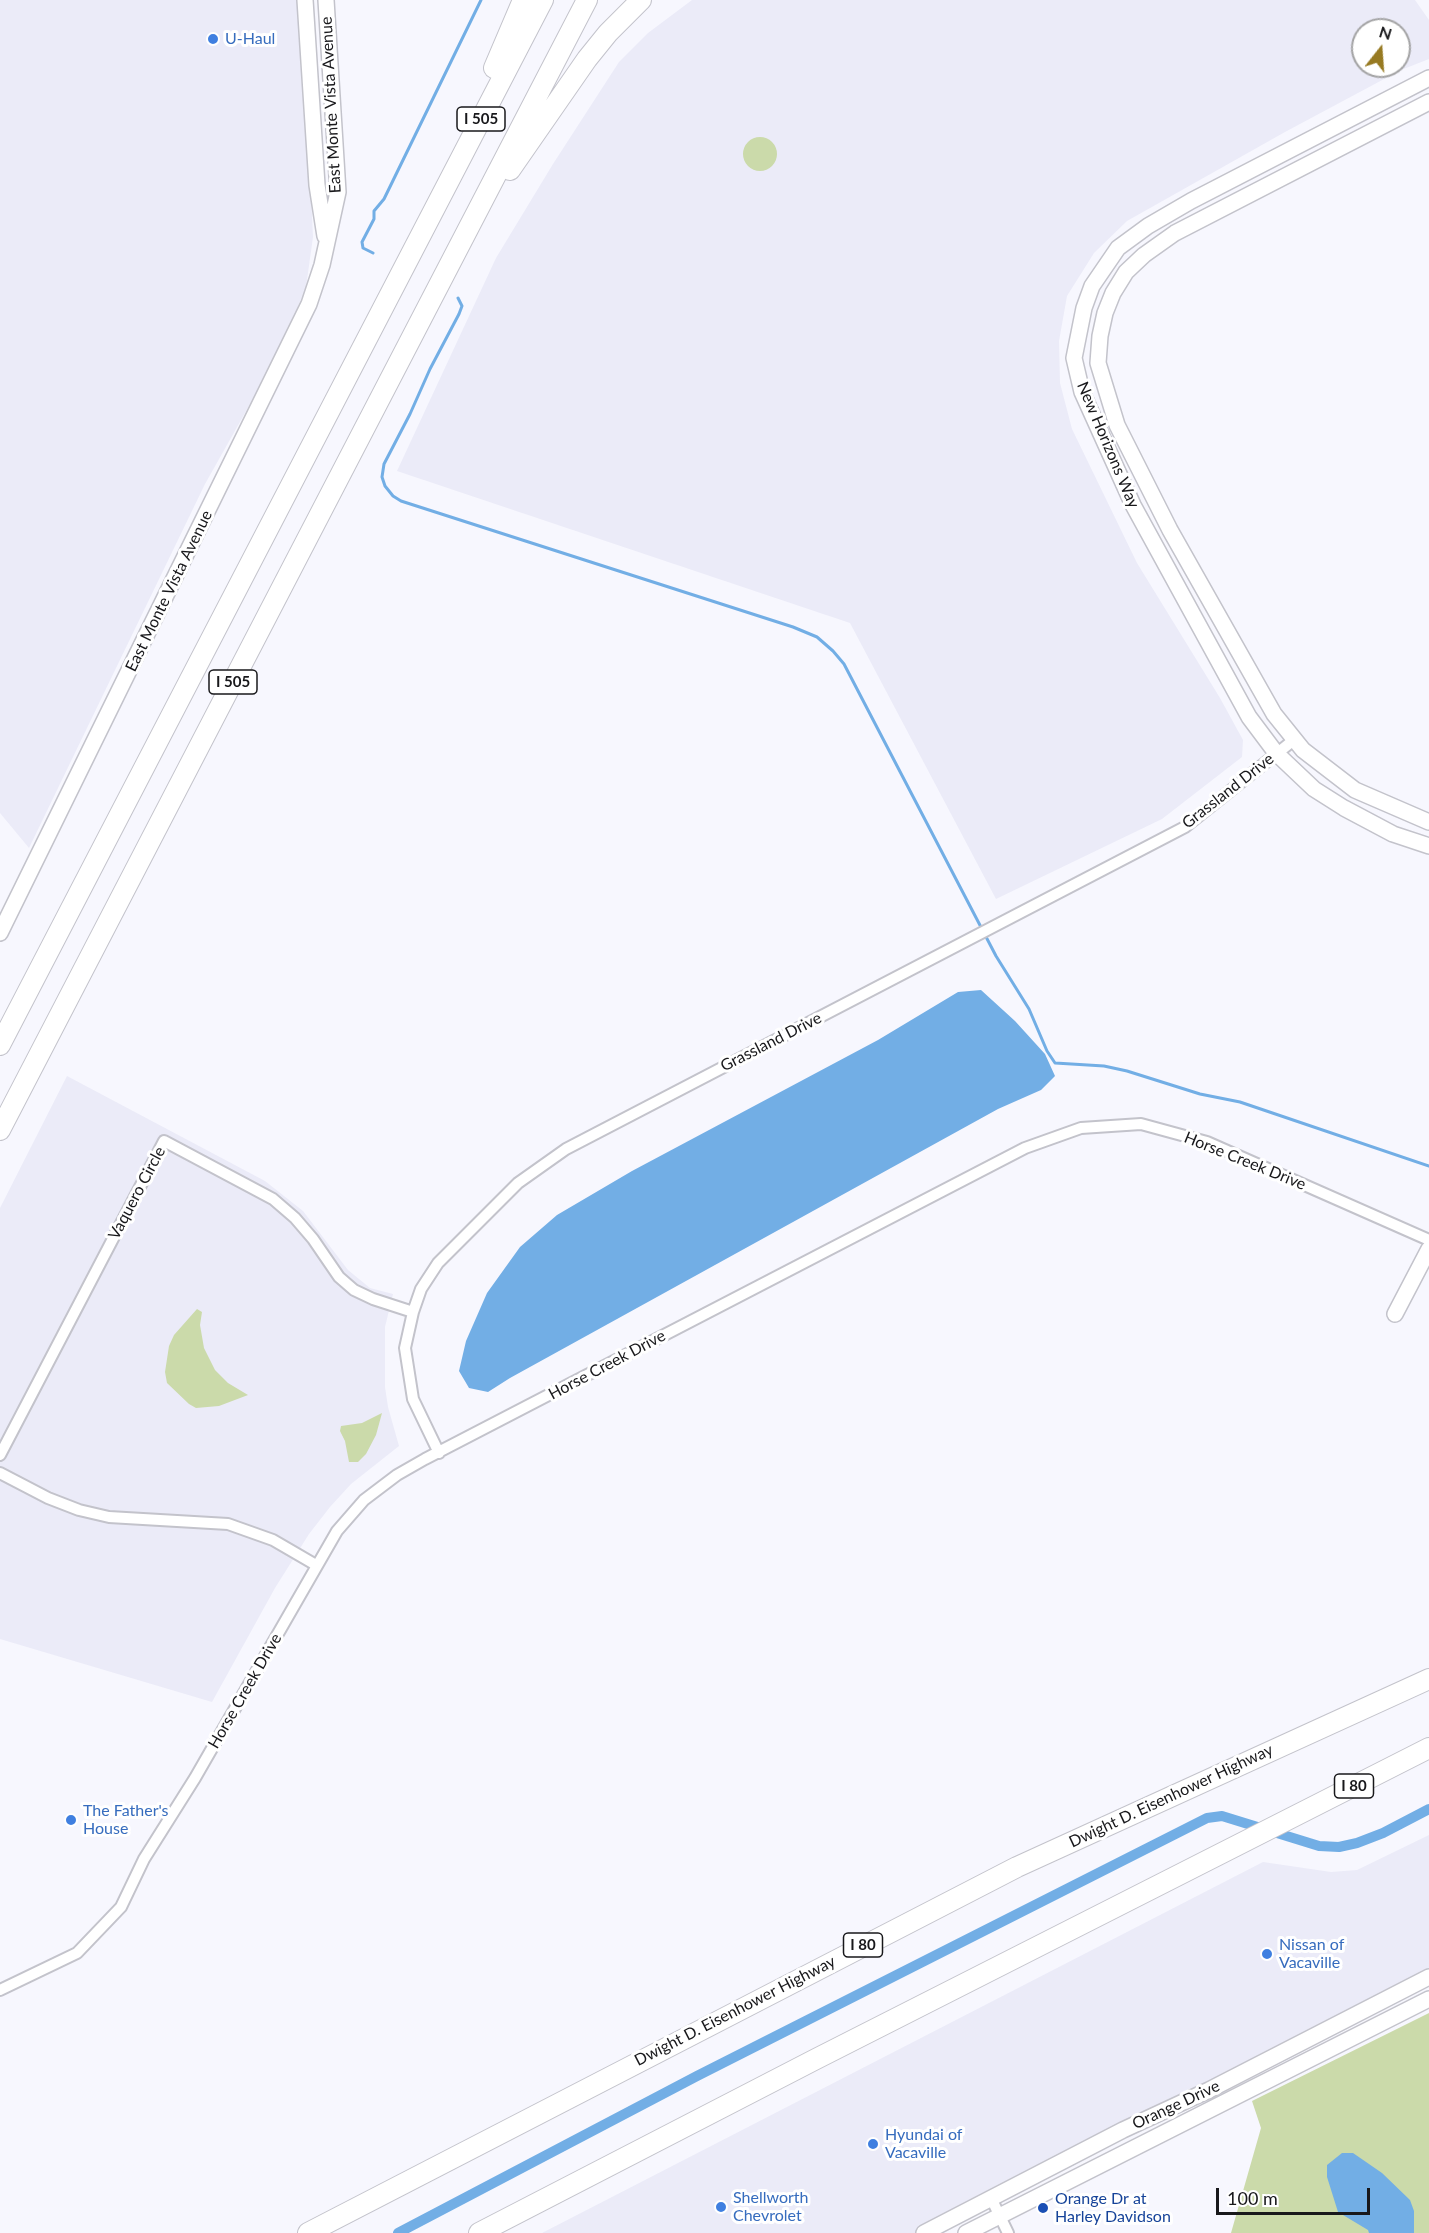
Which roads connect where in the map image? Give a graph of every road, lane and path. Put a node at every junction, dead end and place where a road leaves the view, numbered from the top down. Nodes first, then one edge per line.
1 (306, 0) edge
2 (326, 0) edge
3 (524, 0) edge
4 (543, 0) edge
5 (587, 0) edge
6 (641, 0) edge
7 (1429, 78) edge
8 (1429, 102) edge
9 (465, 234) junction
10 (420, 238) junction
11 (326, 244) junction
12 (1294, 739) junction
13 (1276, 753) junction
14 (1429, 822) edge
15 (1429, 846) edge
16 (0, 933) edge
17 (0, 1044) edge
18 (0, 1130) edge
19 (1429, 1240) edge
20 (1429, 1249) edge
21 (413, 1312) junction
22 (1395, 1314) dead end
23 (439, 1453) junction
24 (0, 1455) edge
25 (0, 1473) edge
26 (316, 1565) junction
27 (1429, 1679) edge
28 (1429, 1748) edge
29 (1429, 1977) edge
30 (0, 1990) edge
31 (1429, 1999) edge
32 (991, 2198) junction
33 (999, 2216) junction
34 (308, 2233) edge
35 (479, 2233) edge
36 (924, 2233) edge
37 (966, 2233) edge
38 (1008, 2233) edge

1 - 11 street, East Monte Vista Avenue
2 - 11 street, East Monte Vista Avenue
3 - 10 highway
4 - 10 highway, I 505
5 - 9 highway, I 505
6 - 9 highway
7 - 13 street, New Horizons Way
8 - 12 street, New Horizons Way
9 - 18 highway, I 505
10 - 17 highway, I 505
11 - 16 street, East Monte Vista Avenue
12 - 13 street, Grassland Drive
12 - 14 street, New Horizons Way
13 - 15 street, New Horizons Way
13 - 21 street, Grassland Drive
19 - 23 street, Horse Creek Drive
20 - 22 street
21 - 23 street, Grassland Drive
21 - 24 street, Vaquero Circle
23 - 26 street, Horse Creek Drive
25 - 26 street
26 - 30 street, Horse Creek Drive
27 - 34 highway, Dwight D. Eisenhower Highway / I 80
28 - 35 highway, I 80
29 - 32 street, Orange Drive
31 - 33 street, Orange Drive
32 - 33 street
32 - 36 street, Orange Drive
33 - 37 street, Orange Drive
33 - 38 street

